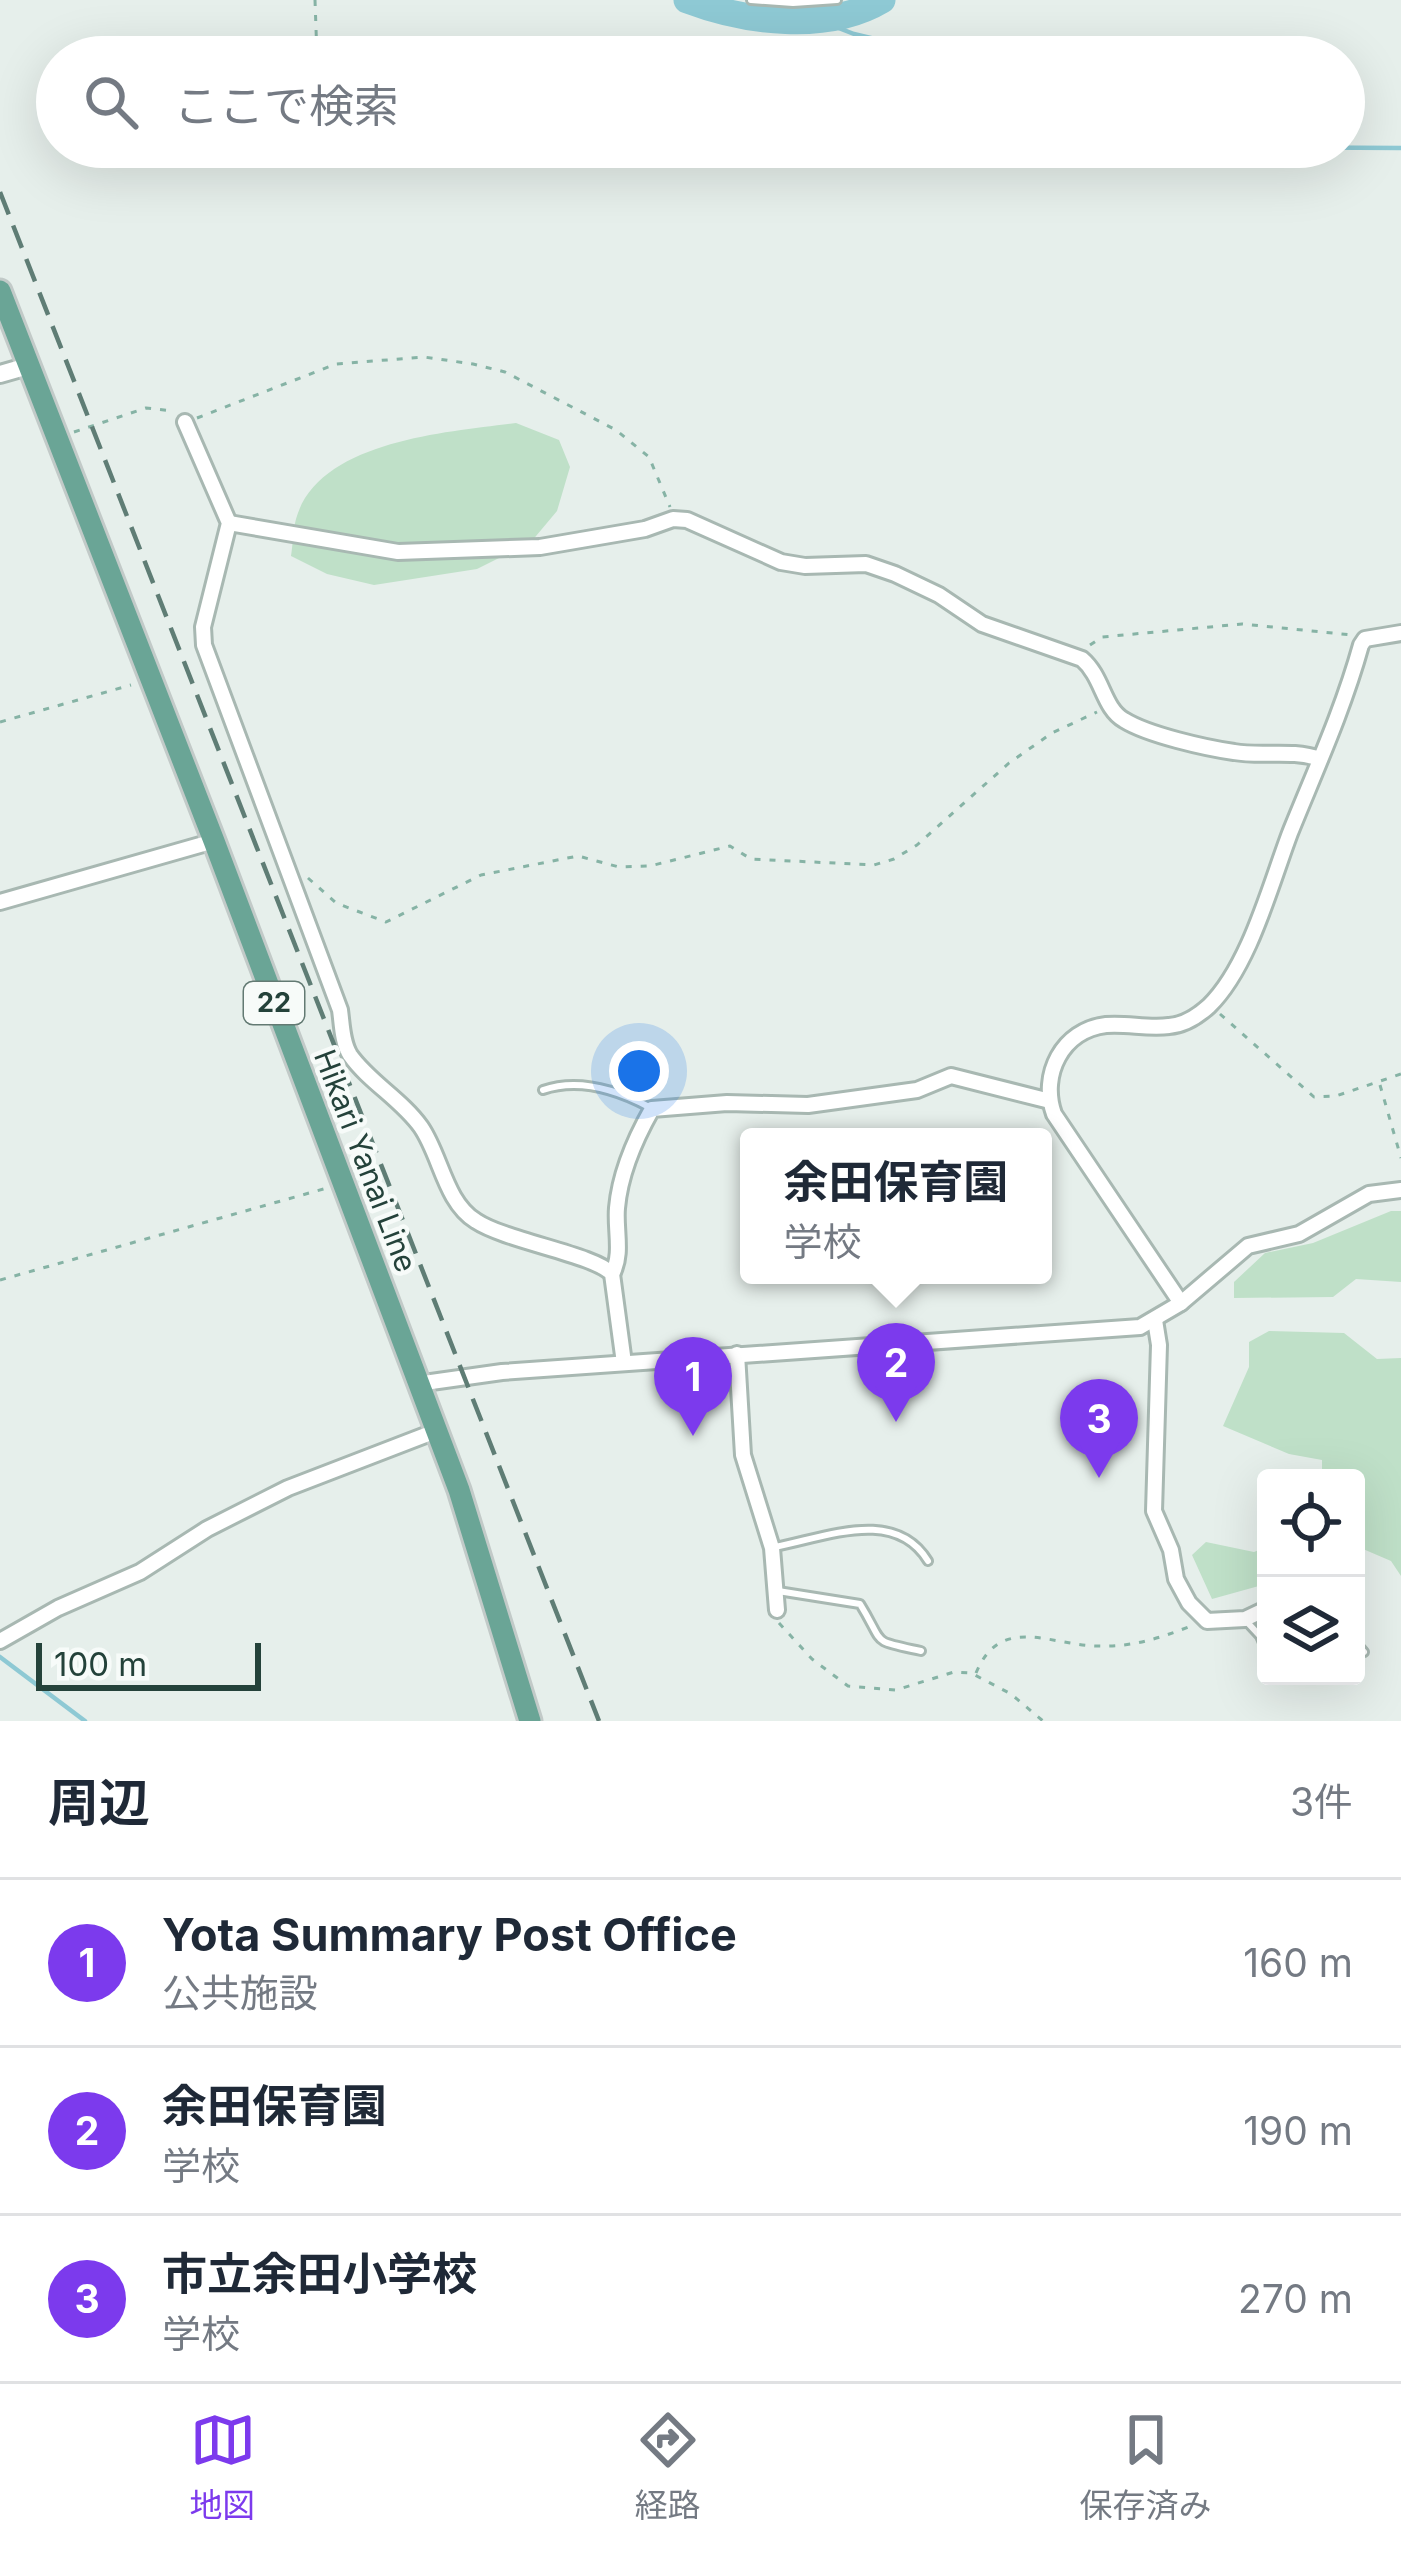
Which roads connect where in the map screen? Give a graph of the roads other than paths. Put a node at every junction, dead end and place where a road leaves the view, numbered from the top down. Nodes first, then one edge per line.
1 (751, 0) edge
2 (837, 0) edge
3 (0, 292) edge
4 (28, 366) junction
5 (0, 374) edge
6 (185, 422) road end
7 (230, 524) junction
8 (1401, 633) edge
9 (1319, 759) junction
10 (214, 841) junction
11 (0, 902) edge
12 (543, 1090) dead end
13 (1050, 1101) junction
14 (652, 1109) junction
15 (1401, 1190) edge
16 (612, 1274) junction
17 (1181, 1303) junction
18 (1155, 1320) junction
19 (737, 1354) junction
20 (624, 1363) junction
21 (418, 1384) junction
22 (436, 1431) junction
23 (772, 1548) junction
24 (928, 1561) dead end
25 (778, 1592) junction
26 (777, 1610) road end
27 (1257, 1613) edge
28 (1245, 1619) junction
29 (1257, 1633) edge
30 (0, 1641) edge
31 (921, 1651) dead end
32 (530, 1721) edge

1 - 2 lane
3 - 4 main road, Hikari Yanai Line / 22
4 - 5 street
4 - 10 main road, Hikari Yanai Line / 22
6 - 7 street
7 - 9 street
7 - 16 street
8 - 9 street
9 - 13 street
10 - 11 street
10 - 21 main road, Hikari Yanai Line / 22
12 - 14 lane
13 - 14 street
13 - 17 street
14 - 16 street
15 - 17 street
16 - 20 street
17 - 18 street
18 - 19 street
18 - 28 street
19 - 20 street
19 - 23 street
20 - 21 street
21 - 22 main road, Hikari Yanai Line / 22
22 - 30 street
22 - 32 main road, Hikari Yanai Line / 22
23 - 24 lane
23 - 25 street
25 - 26 street
25 - 31 lane
27 - 28 street
28 - 29 lane

